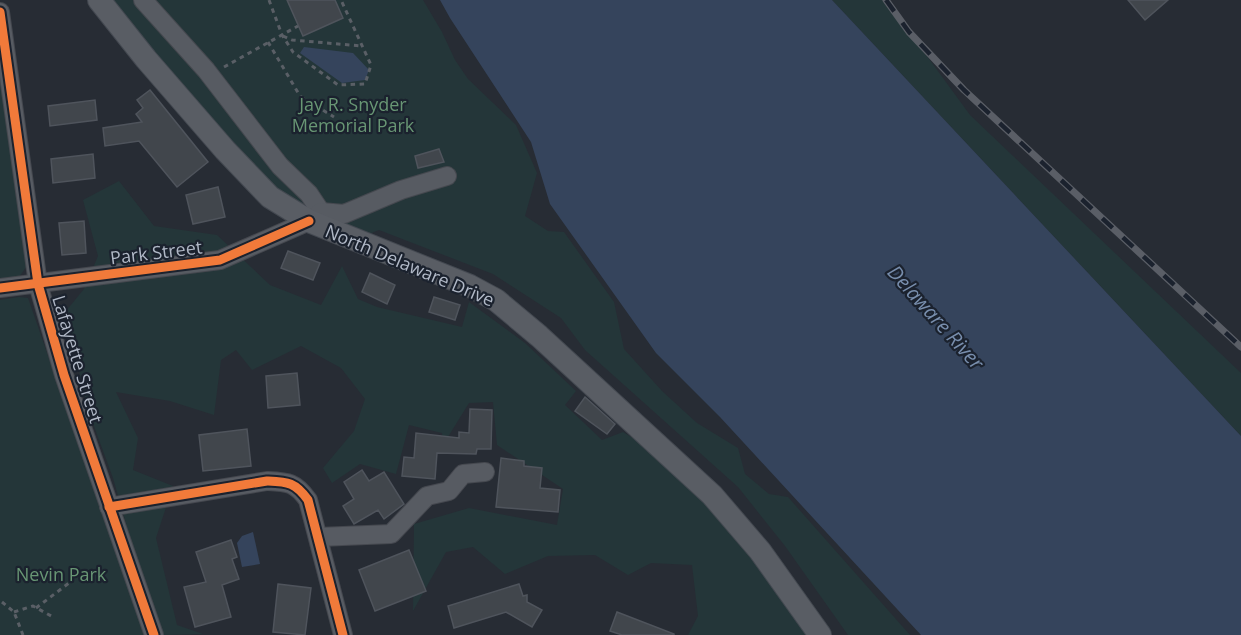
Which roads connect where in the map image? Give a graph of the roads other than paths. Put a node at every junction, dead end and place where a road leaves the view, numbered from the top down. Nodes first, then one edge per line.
1 (99, 0) edge
2 (143, 0) edge
3 (0, 12) edge
4 (447, 176) dead end
5 (315, 216) junction
6 (38, 284) junction
7 (0, 288) edge
8 (485, 472) dead end
9 (110, 507) junction
10 (319, 537) junction
11 (154, 635) edge
12 (344, 635) edge
13 (820, 635) edge

1 - 5 main road, North Delaware Drive
2 - 5 street
3 - 6 street, Lafayette Street
4 - 5 street
5 - 6 street, Park Street
5 - 13 main road, North Delaware Drive
6 - 7 street, Park Street
6 - 9 street, Lafayette Street
8 - 10 street
9 - 10 street
9 - 11 street, Lafayette Street
10 - 12 street

